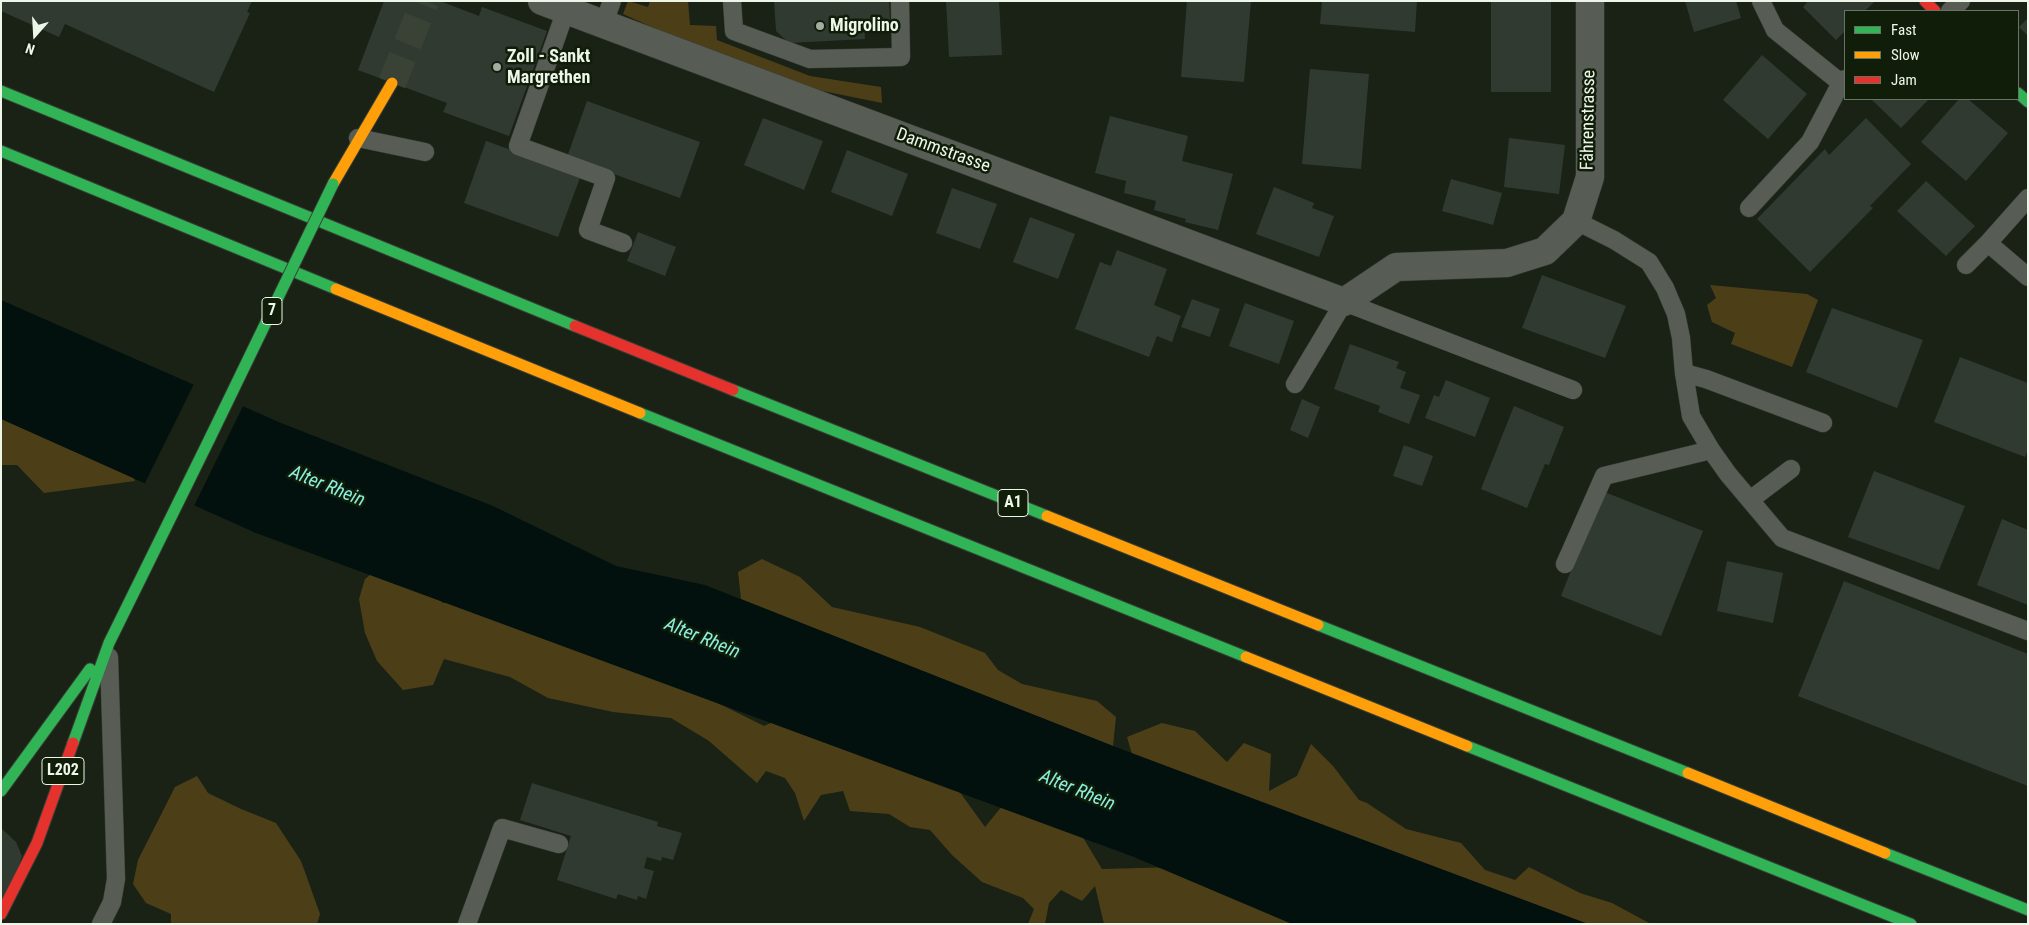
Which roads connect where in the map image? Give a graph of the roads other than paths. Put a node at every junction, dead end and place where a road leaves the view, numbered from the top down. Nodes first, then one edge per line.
1 (732, 1) edge
2 (900, 1) edge
3 (1590, 1) edge
4 (1761, 1) edge
5 (1925, 1) edge
6 (1961, 1) edge
7 (554, 6) edge
8 (1916, 10) edge
9 (1934, 10) edge
10 (1951, 10) edge
11 (608, 13) edge
12 (1843, 81) edge
13 (392, 83) tunnel mouth
14 (1, 91) edge
15 (2019, 93) edge
16 (2028, 102) edge
17 (358, 138) junction
18 (1, 151) edge
19 (425, 152) dead end
20 (2028, 198) edge
21 (1749, 208) dead end
22 (1576, 221) junction
23 (623, 243) dead end
24 (1988, 243) junction
25 (1966, 265) dead end
26 (2028, 277) edge
27 (1344, 302) junction
28 (1684, 373) junction
29 (1294, 384) dead end
30 (1573, 390) dead end
31 (1823, 423) dead end
32 (210, 438) joint
33 (1711, 450) junction
34 (1791, 469) dead end
35 (1750, 500) junction
36 (1565, 564) dead end
37 (2028, 631) edge
38 (112, 637) junction
39 (1, 791) edge
40 (559, 844) dead end
41 (2028, 910) edge
42 (1, 914) edge
43 (101, 924) edge
44 (468, 924) edge
45 (1911, 924) edge

1 - 2 lane
3 - 22 street, Fährenstrasse
4 - 12 lane
5 - 8 lane
5 - 9 main road
6 - 10 lane
7 - 11 street, Dammstrasse
7 - 23 lane
11 - 27 street, Dammstrasse
12 - 21 lane
13 - 17 main road, 7
14 - 41 main road, A1
15 - 16 main road
17 - 19 lane
17 - 32 main road, 7, bridge
18 - 45 main road
20 - 24 lane
22 - 27 street, Fährenstrasse
22 - 28 lane
24 - 25 lane
24 - 26 lane
27 - 29 lane
27 - 30 lane
28 - 31 lane
28 - 33 lane
32 - 38 main road, L202
33 - 35 lane
33 - 36 lane
34 - 35 lane
35 - 37 lane
38 - 39 main road, L202
38 - 42 main road, L202
38 - 43 lane
40 - 44 lane

